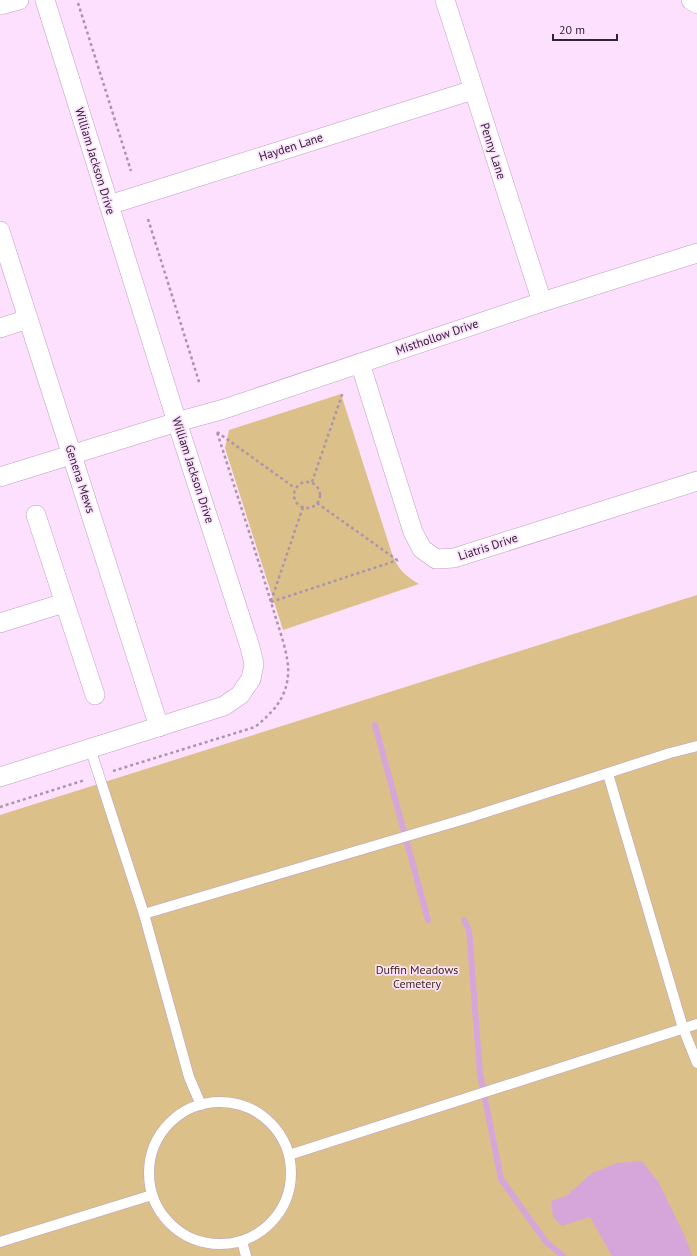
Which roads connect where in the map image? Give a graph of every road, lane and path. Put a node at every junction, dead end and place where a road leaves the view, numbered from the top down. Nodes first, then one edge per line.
1 (19, 0) edge
2 (44, 0) edge
3 (445, 0) edge
4 (691, 0) edge
5 (78, 3) dead end
6 (697, 4) edge
7 (0, 5) edge
8 (473, 90) junction
9 (131, 171) dead end
10 (109, 205) junction
11 (148, 219) dead end
12 (0, 231) edge
13 (697, 253) edge
14 (542, 302) junction
15 (28, 319) junction
16 (0, 328) edge
17 (360, 363) junction
18 (200, 385) dead end
19 (343, 392) dead end
20 (177, 422) junction
21 (72, 454) junction
22 (0, 477) edge
23 (697, 481) edge
24 (312, 482) junction
25 (296, 488) junction
26 (317, 503) junction
27 (303, 507) junction
28 (36, 515) dead end
29 (271, 602) junction
30 (64, 603) junction
31 (0, 623) edge
32 (95, 695) dead end
33 (159, 727) junction
34 (697, 746) edge
35 (90, 748) junction
36 (608, 774) junction
37 (99, 776) junction
38 (0, 777) edge
39 (0, 807) edge
40 (144, 914) junction
41 (697, 1024) edge
42 (683, 1028) junction
43 (697, 1063) edge
44 (201, 1105) junction
45 (289, 1155) junction
46 (152, 1195) junction
47 (242, 1241) junction
48 (0, 1242) edge
49 (246, 1256) edge

1 - 7 street
2 - 10 street, William Jackson Drive
3 - 8 street, Penny Lane
4 - 6 street
5 - 9 path
8 - 10 street, Hayden Lane
8 - 14 street, Penny Lane
10 - 20 street, William Jackson Drive
11 - 18 path
12 - 15 street, Genena Mews
13 - 14 street, Misthollow Drive
14 - 17 street, Misthollow Drive
15 - 16 street
15 - 21 street, Genena Mews
17 - 20 street, Misthollow Drive
17 - 23 street, Liatris Drive
19 - 24 path
20 - 21 street, Misthollow Drive
20 - 33 street, William Jackson Drive
21 - 22 street, Misthollow Drive
21 - 33 street, Genena Mews
24 - 25 path
24 - 26 path
25 - 27 path
25 - 29 path
26 - 27 path
26 - 29 path
27 - 29 path
28 - 30 street
29 - 37 path
30 - 31 street
30 - 32 street
33 - 35 street, William Jackson Drive
34 - 36 lane
35 - 37 lane
35 - 38 street, William Jackson Drive
36 - 40 lane
36 - 42 lane
37 - 39 path
37 - 40 lane
40 - 44 lane
41 - 42 lane
42 - 43 lane
42 - 45 lane
44 - 45 lane
44 - 46 lane
45 - 47 lane
46 - 47 lane
46 - 48 lane
47 - 49 lane

